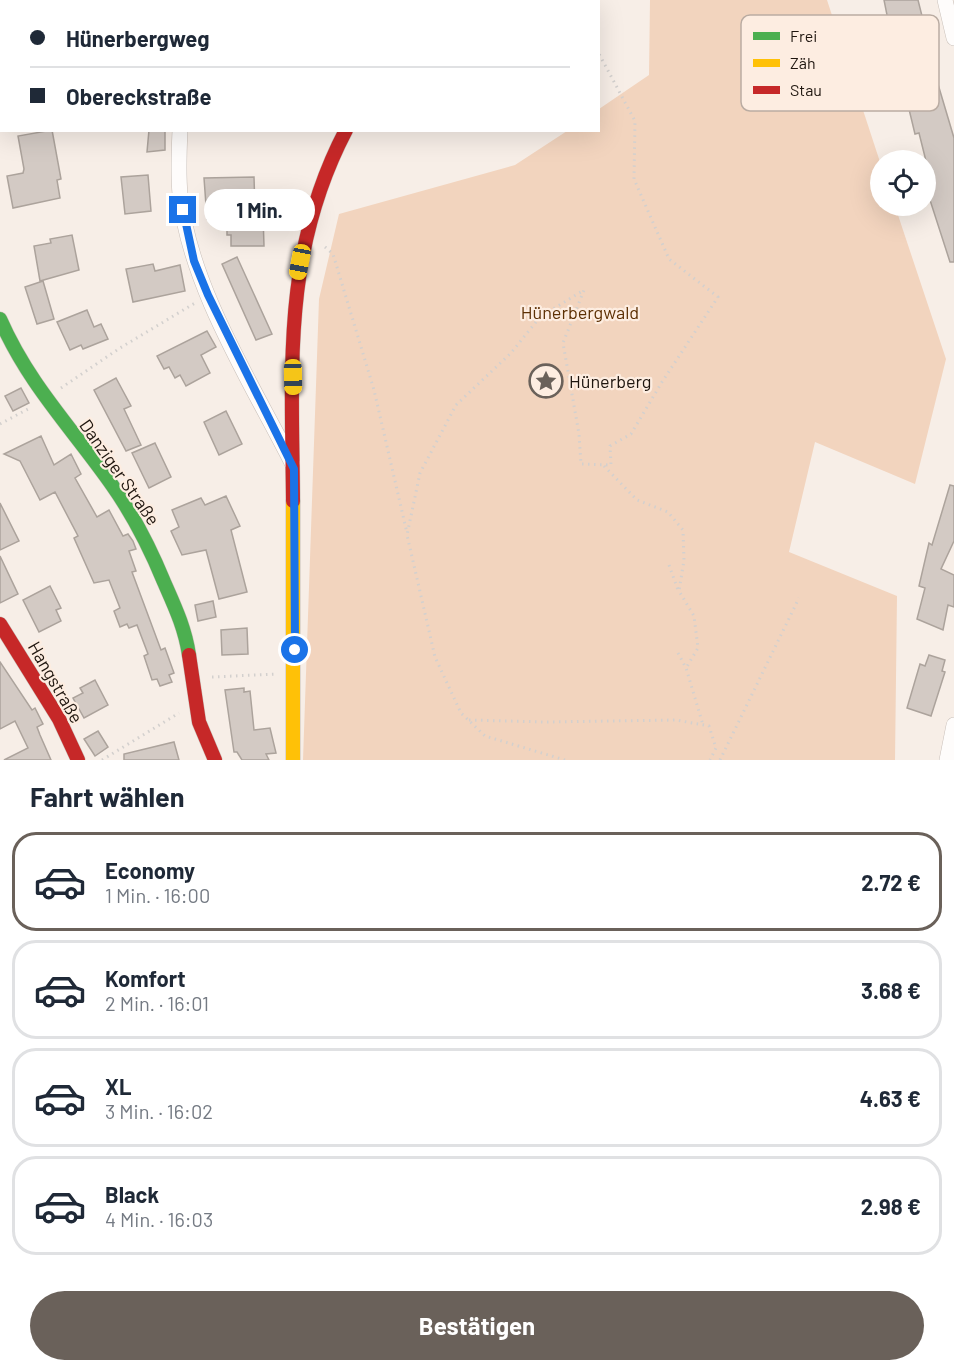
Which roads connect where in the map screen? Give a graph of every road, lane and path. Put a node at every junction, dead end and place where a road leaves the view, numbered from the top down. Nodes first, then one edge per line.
1 (945, 0) edge
2 (954, 38) edge
3 (600, 56) edge
4 (180, 132) edge
5 (345, 132) edge
6 (306, 229) junction
7 (208, 295) junction
8 (0, 319) edge
9 (46, 400) junction
10 (0, 424) edge
11 (604, 466) junction
12 (294, 469) junction
13 (407, 535) junction
14 (669, 565) dead end
15 (679, 591) junction
16 (799, 598) dead end
17 (0, 624) edge
18 (678, 652) dead end
19 (686, 668) junction
20 (295, 674) junction
21 (193, 679) junction
22 (180, 712) dead end
23 (468, 720) junction
24 (703, 725) junction
25 (954, 725) edge
26 (78, 760) edge
27 (102, 760) edge
28 (215, 760) edge
29 (293, 760) edge
30 (565, 760) edge
31 (710, 760) edge
32 (720, 760) edge
33 (947, 760) edge

1 - 2 street
3 - 11 path
4 - 7 street
5 - 6 street
6 - 12 street
6 - 13 path
7 - 9 path
7 - 12 street
8 - 9 street, Danziger Straße
9 - 10 path
9 - 21 street, Danziger Straße
11 - 13 path
11 - 15 path
12 - 20 street
13 - 23 path
14 - 15 path
15 - 19 path
16 - 32 path
17 - 26 street, Hangstraße
18 - 19 path
19 - 24 path
20 - 21 path
20 - 29 street
21 - 28 street, Danziger Straße
22 - 27 path
23 - 24 path
23 - 30 path
24 - 31 path
25 - 33 street

